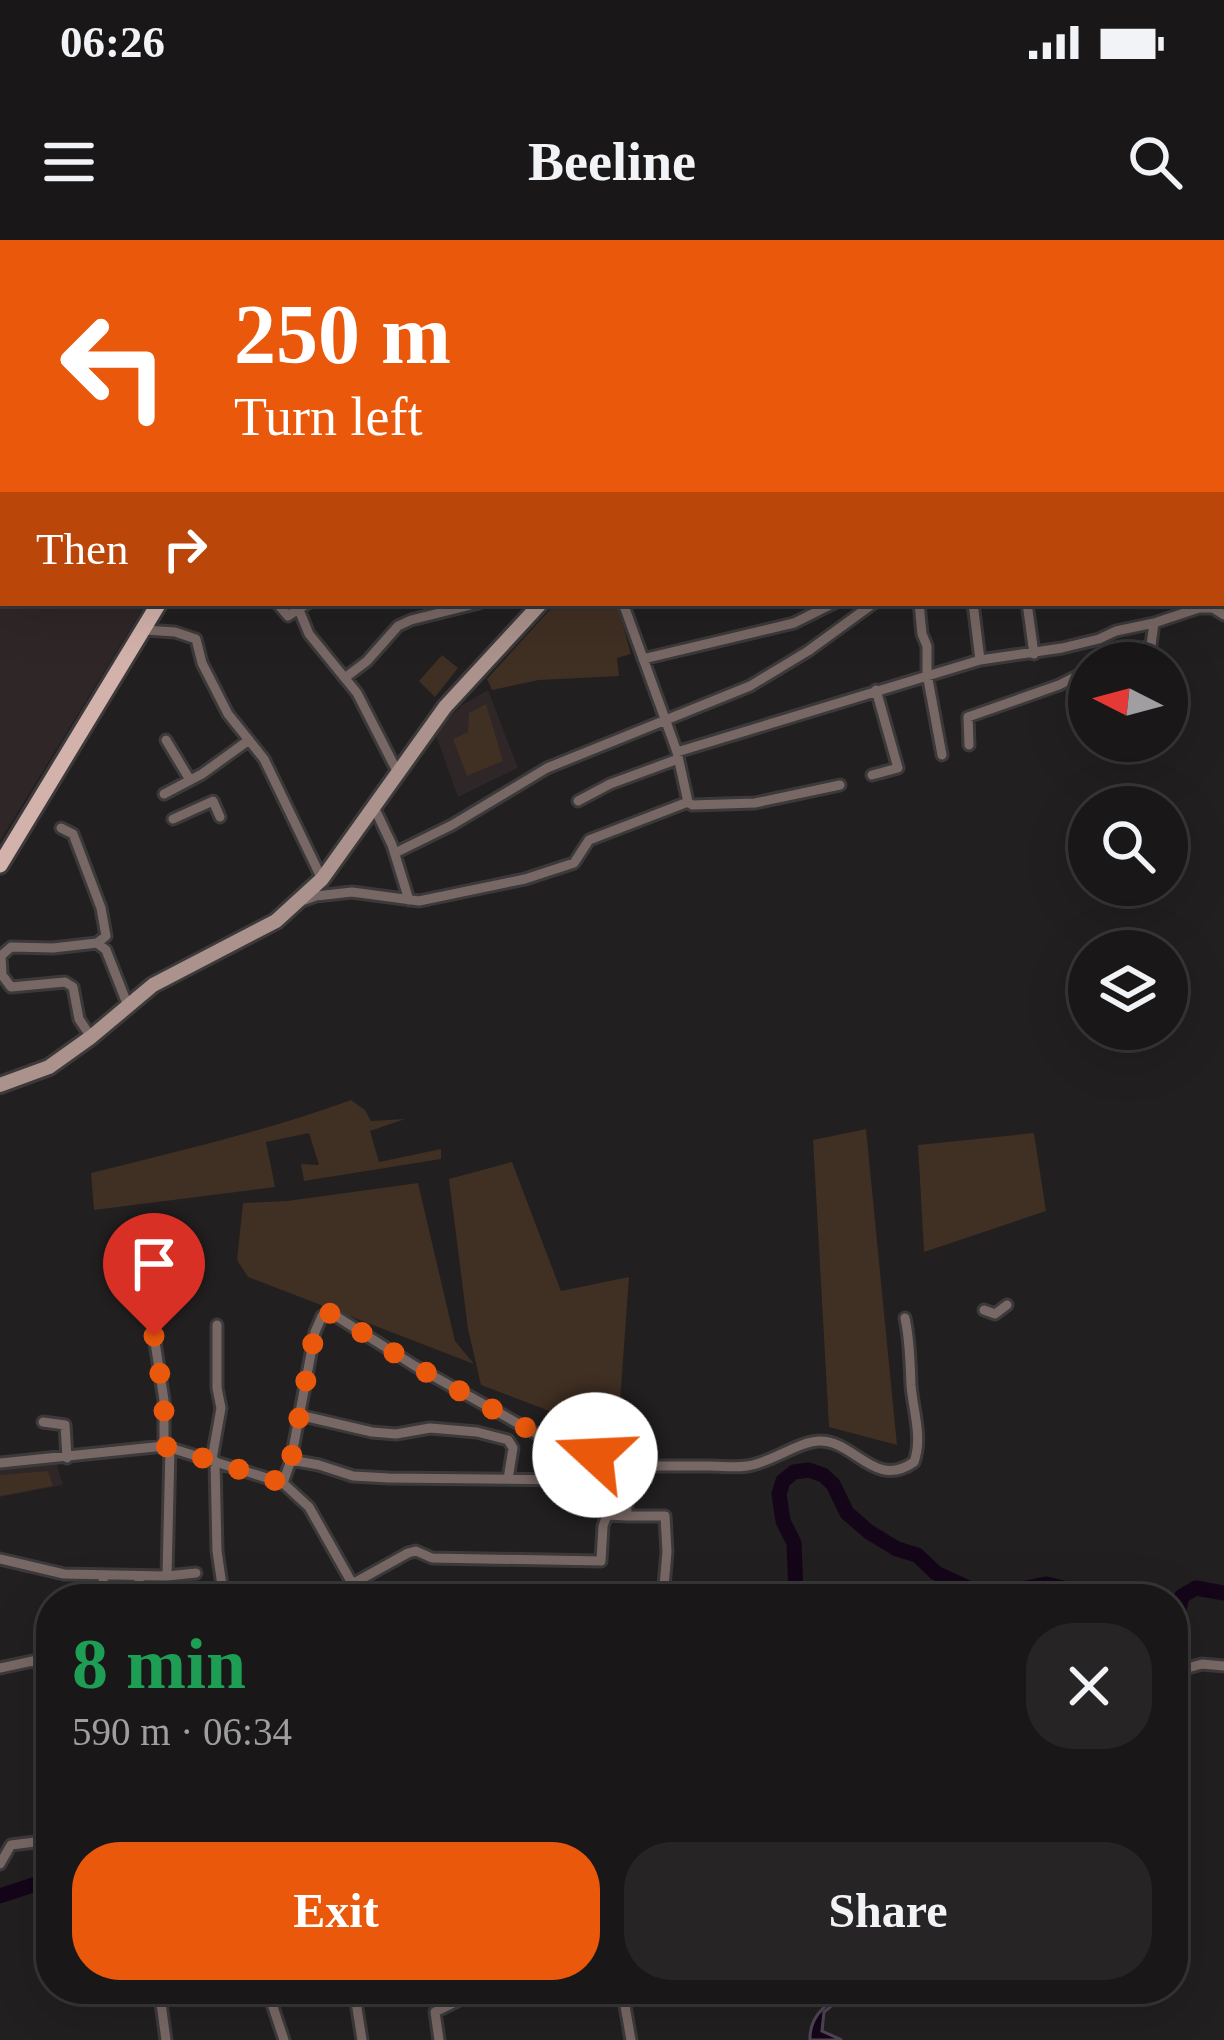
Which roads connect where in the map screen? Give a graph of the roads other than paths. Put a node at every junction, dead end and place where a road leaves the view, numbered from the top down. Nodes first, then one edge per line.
1 (157, 606) edge
2 (280, 606) edge
3 (467, 606) edge
4 (538, 606) edge
5 (624, 606) edge
6 (828, 606) edge
7 (870, 606) edge
8 (920, 606) edge
9 (973, 606) edge
10 (1027, 606) edge
11 (304, 607) edge
12 (1224, 615) edge
13 (1154, 623) junction
14 (145, 630) junction
15 (1151, 642) edge
16 (1034, 654) junction
17 (643, 659) junction
18 (980, 660) junction
19 (927, 674) junction
20 (346, 677) junction
21 (1068, 681) edge
22 (876, 690) junction
23 (665, 720) junction
24 (166, 740) dead end
25 (249, 740) junction
26 (969, 745) dead end
27 (942, 755) dead end
28 (677, 756) junction
29 (398, 773) junction
30 (202, 774) junction
31 (872, 775) dead end
32 (190, 780) junction
33 (840, 784) dead end
34 (164, 794) dead end
35 (213, 801) junction
36 (578, 801) dead end
37 (688, 802) junction
38 (374, 807) junction
39 (220, 817) dead end
40 (173, 819) dead end
41 (62, 828) dead end
42 (394, 853) junction
43 (0, 865) edge
44 (322, 879) junction
45 (409, 900) junction
46 (298, 903) junction
47 (97, 943) junction
48 (128, 1006) junction
49 (91, 1037) junction
50 (0, 1085) edge
51 (1007, 1305) dead end
52 (984, 1310) dead end
53 (905, 1318) dead end
54 (218, 1325) dead end
55 (154, 1336) dead end
56 (298, 1414) junction
57 (43, 1422) dead end
58 (167, 1447) junction
59 (67, 1457) junction
60 (214, 1460) junction
61 (291, 1460) junction
62 (0, 1463) edge
63 (508, 1479) junction
64 (283, 1483) junction
65 (628, 1516) junction
66 (0, 1559) edge
67 (196, 1573) dead end
68 (103, 1576) junction
69 (139, 1576) junction
70 (167, 1576) junction
71 (354, 1583) joint
72 (103, 1584) edge
73 (139, 1584) edge
74 (222, 1584) edge
75 (664, 1584) edge
76 (36, 1660) edge
77 (1224, 1666) edge
78 (0, 1668) edge
79 (1188, 1668) edge
80 (36, 1842) edge
81 (0, 1864) edge
82 (161, 2004) edge
83 (272, 2004) edge
84 (356, 2004) edge
85 (451, 2004) edge
86 (625, 2004) edge
87 (166, 2040) edge
88 (284, 2040) edge
89 (362, 2040) edge
90 (440, 2040) edge
91 (631, 2040) edge

1 - 14 main road
2 - 11 street
3 - 20 street
4 - 29 street
5 - 17 street
6 - 17 street
7 - 23 street
8 - 19 street
9 - 18 street
10 - 16 street
11 - 20 street
12 - 13 street
13 - 15 street
13 - 16 street
14 - 25 street
14 - 43 main road
16 - 18 street
17 - 23 street
18 - 19 street
19 - 22 street
19 - 27 street
20 - 29 street
21 - 26 street
22 - 28 street
22 - 31 street
23 - 28 street
23 - 42 street
24 - 32 street
25 - 30 street
25 - 44 street
28 - 36 street
28 - 37 street
29 - 38 street
30 - 32 street
30 - 35 street
32 - 34 street
33 - 37 street
35 - 39 street
35 - 40 street
37 - 45 street
38 - 42 street
38 - 44 street
41 - 47 street
42 - 45 street
44 - 46 street
45 - 46 street
46 - 48 street
47 - 48 street
47 - 49 street
48 - 49 street
49 - 50 street
51 - 52 street
53 - 56 street
54 - 60 street
55 - 58 street
56 - 61 street
56 - 63 street
57 - 59 street
58 - 59 street
58 - 60 street
58 - 70 street
59 - 62 street
60 - 64 street
60 - 74 street
61 - 63 street
61 - 64 street
63 - 65 street
64 - 71 street
65 - 71 street
65 - 75 street
66 - 68 street
67 - 70 street
68 - 69 street
68 - 72 street
69 - 70 street
69 - 73 street
76 - 78 street
77 - 79 street
80 - 81 street
82 - 87 street
83 - 88 street
84 - 89 street
85 - 90 street
86 - 91 street

